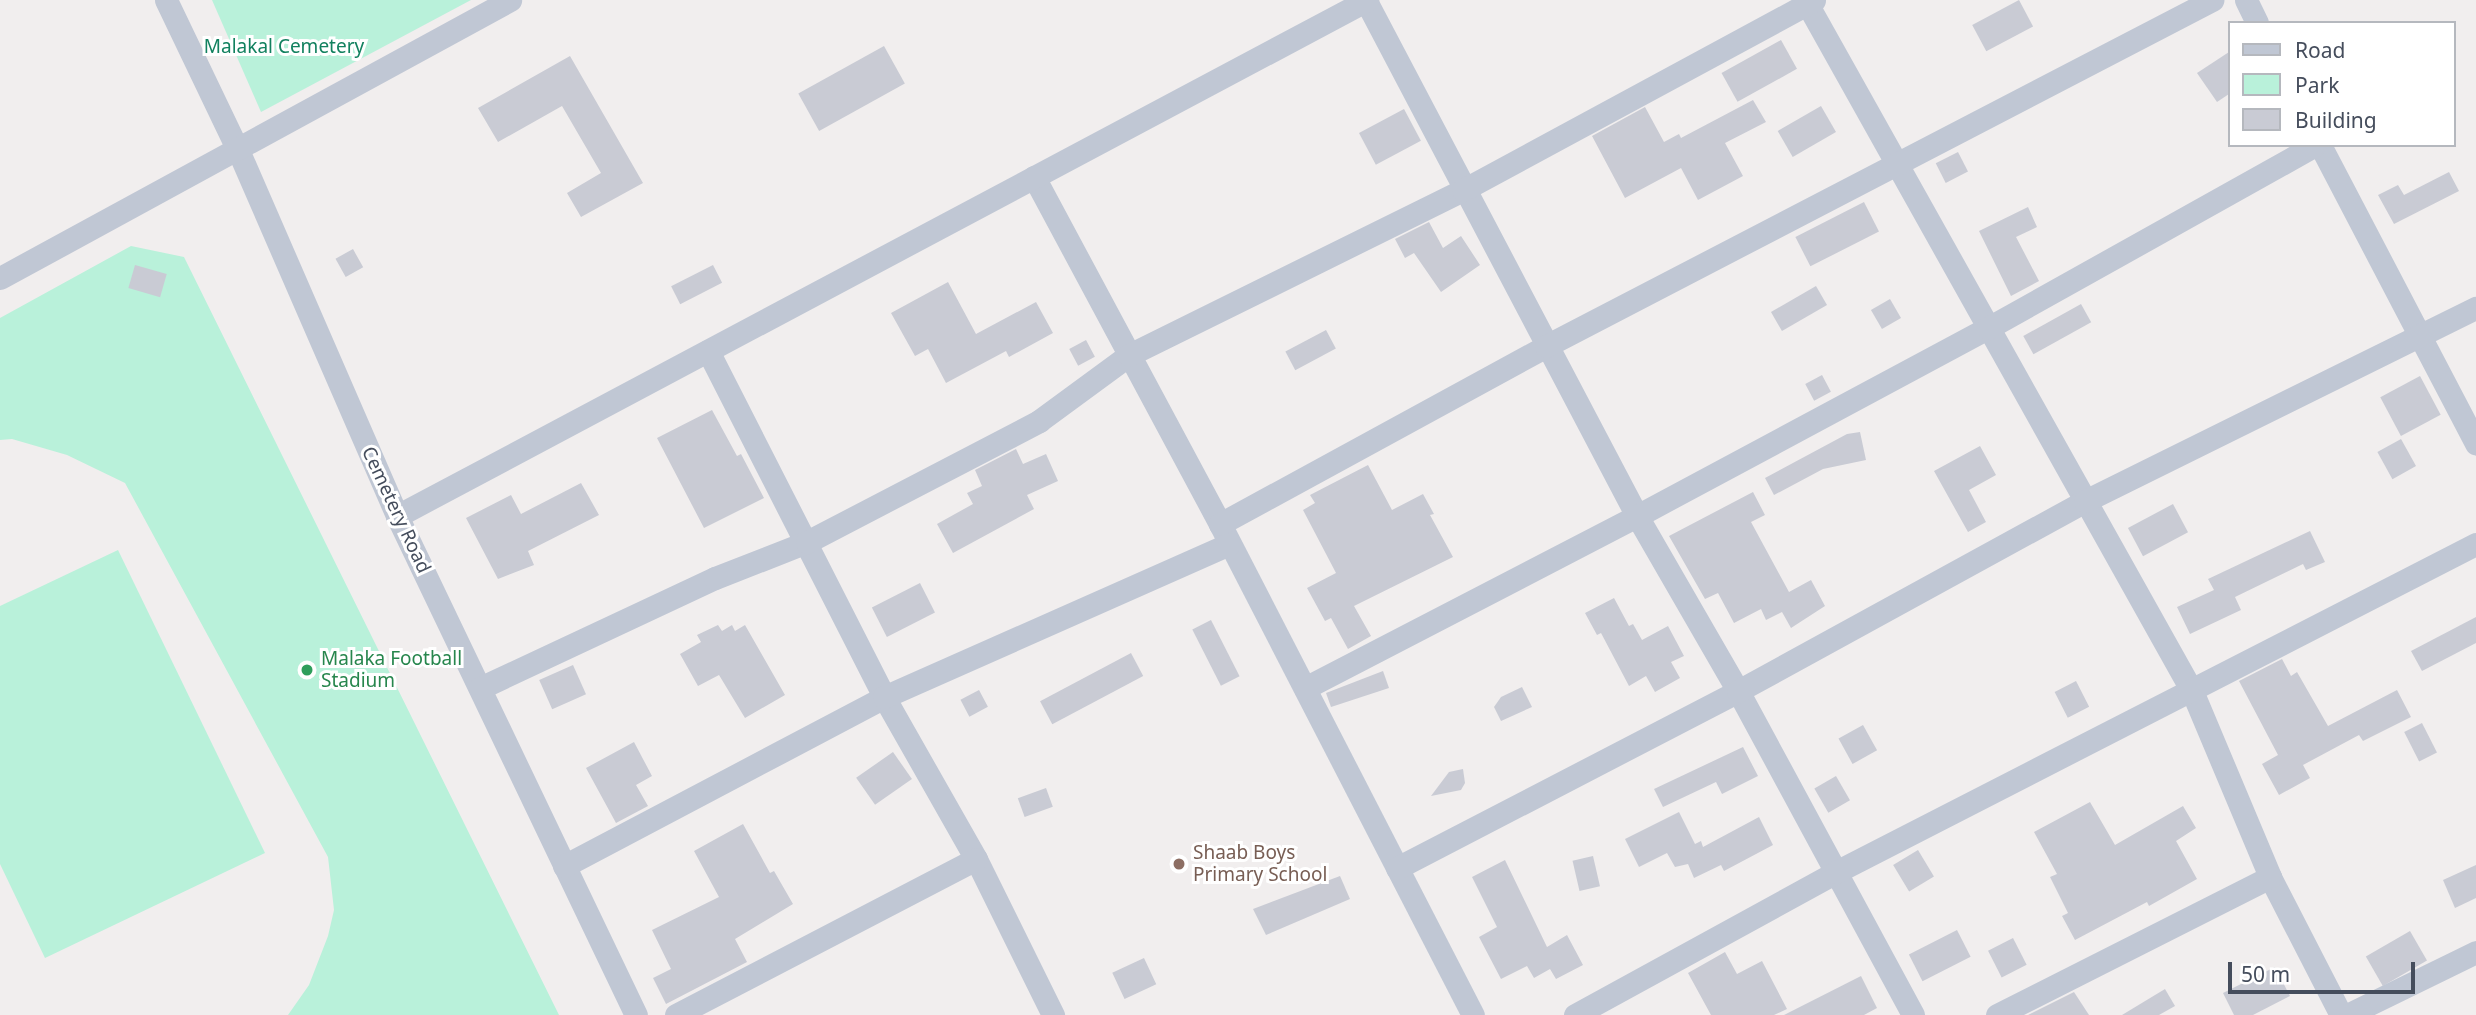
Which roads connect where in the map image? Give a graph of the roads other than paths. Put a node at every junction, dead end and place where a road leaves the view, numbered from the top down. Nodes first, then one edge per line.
1 (166, 0) edge
2 (510, 0) edge
3 (1366, 0) edge
4 (2212, 0) edge
5 (2246, 0) edge
6 (1809, 1) edge
7 (2256, 21) edge
8 (2311, 147) edge
9 (2321, 147) edge
10 (237, 150) junction
11 (1896, 164) junction
12 (1034, 177) junction
13 (1463, 190) junction
14 (0, 278) edge
15 (2476, 308) edge
16 (1988, 328) junction
17 (2420, 338) junction
18 (1546, 346) junction
19 (708, 351) junction
20 (1129, 355) junction
21 (2476, 444) edge
22 (2085, 501) junction
23 (397, 516) junction
24 (1637, 516) junction
25 (1224, 534) junction
26 (807, 542) junction
27 (2476, 544) edge
28 (480, 688) junction
29 (1305, 688) junction
30 (1738, 691) junction
31 (2192, 691) junction
32 (884, 697) junction
33 (976, 859) junction
34 (564, 866) junction
35 (1397, 868) junction
36 (1836, 872) junction
37 (2270, 877) junction
38 (2476, 952) edge
39 (636, 1015) edge
40 (676, 1015) edge
41 (1053, 1015) edge
42 (1473, 1015) edge
43 (1575, 1015) edge
44 (1913, 1015) edge
45 (1997, 1015) edge
46 (2341, 1015) edge
47 (2347, 1015) edge

1 - 10 street, Cemetery Road
2 - 10 street
3 - 12 street
3 - 13 street
4 - 11 street
5 - 7 street
6 - 11 street
6 - 13 street
8 - 16 street
9 - 17 street
10 - 14 street
10 - 23 street, Cemetery Road
11 - 16 street
11 - 18 street
12 - 19 street
12 - 20 street
13 - 18 street
13 - 20 street
15 - 17 street
16 - 22 street
16 - 24 street
17 - 21 street
17 - 22 street
18 - 24 street
18 - 25 street
19 - 23 street
19 - 26 street
20 - 25 street
20 - 26 street
22 - 30 street
22 - 31 street
23 - 28 street, Cemetery Road
24 - 29 street
24 - 30 street
25 - 29 street
25 - 32 street
26 - 28 street
26 - 32 street
27 - 31 street
28 - 34 street, Cemetery Road
29 - 35 street
30 - 35 street
30 - 36 street
31 - 36 street
31 - 37 street
32 - 33 street
32 - 34 street
33 - 40 street
33 - 41 street
34 - 39 street, Cemetery Road
35 - 42 street
36 - 43 street
36 - 44 street
37 - 45 street
37 - 46 street
38 - 47 street

